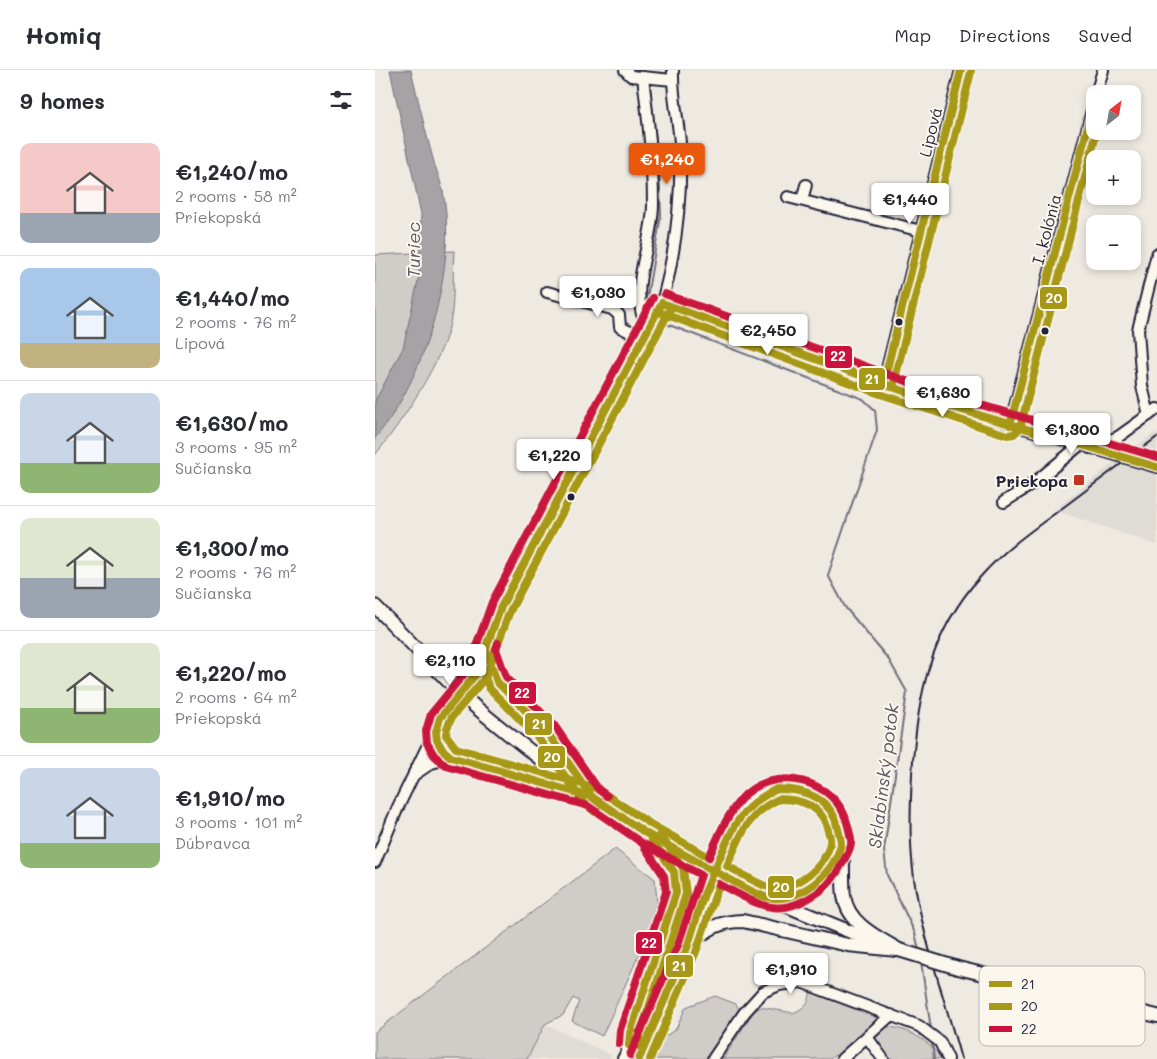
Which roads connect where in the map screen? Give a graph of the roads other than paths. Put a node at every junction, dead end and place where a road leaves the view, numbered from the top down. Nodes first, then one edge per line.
1 (625, 70) edge
2 (961, 70) edge
3 (1103, 70) edge
4 (673, 75) edge
5 (643, 77) junction
6 (1099, 85) edge
7 (1086, 134) edge
8 (806, 186) dead end
9 (788, 197) dead end
10 (802, 200) junction
11 (921, 231) junction
12 (1157, 254) edge
13 (547, 292) dead end
14 (661, 307) junction
15 (649, 331) junction
16 (883, 385) junction
17 (1153, 412) edge
18 (1010, 425) junction
19 (1085, 446) junction
20 (1157, 467) edge
21 (1005, 502) dead end
22 (375, 606) edge
23 (486, 650) junction
24 (471, 681) junction
25 (497, 682) junction
26 (435, 730) junction
27 (451, 757) junction
28 (415, 773) junction
29 (592, 797) junction
30 (647, 834) junction
31 (841, 843) junction
32 (375, 862) edge
33 (703, 897) junction
34 (766, 897) junction
35 (687, 948) junction
36 (899, 950) junction
37 (979, 973) edge
38 (891, 1015) junction
39 (867, 1037) junction
40 (626, 1054) edge
41 (639, 1059) edge
42 (713, 1059) edge
43 (843, 1059) edge
44 (883, 1059) edge
45 (948, 1059) edge

1 - 5 street
2 - 11 street, Lipová
3 - 6 street
4 - 5 street
4 - 14 street
5 - 15 street
7 - 18 street, I. kolónia
8 - 10 street
9 - 10 street
10 - 11 street
11 - 16 street, Lipová
12 - 17 street
13 - 15 street
14 - 15 street
14 - 16 street
15 - 23 street
16 - 18 street
17 - 19 street
18 - 19 street
19 - 20 street
19 - 21 street
22 - 29 main road, bridge
23 - 24 street
23 - 25 main road
24 - 25 main road
24 - 26 street
25 - 29 main road
26 - 27 main road
26 - 28 street
27 - 28 main road
27 - 29 main road
28 - 32 street
29 - 30 main road
30 - 34 main road, bridge
30 - 40 main road
31 - 33 main road
31 - 34 main road
31 - 36 main road
33 - 35 main road
33 - 40 main road
34 - 36 main road
35 - 36 main road
35 - 41 main road
36 - 37 main road, bridge
38 - 39 street
38 - 42 street
38 - 45 street
39 - 43 street
39 - 44 street

